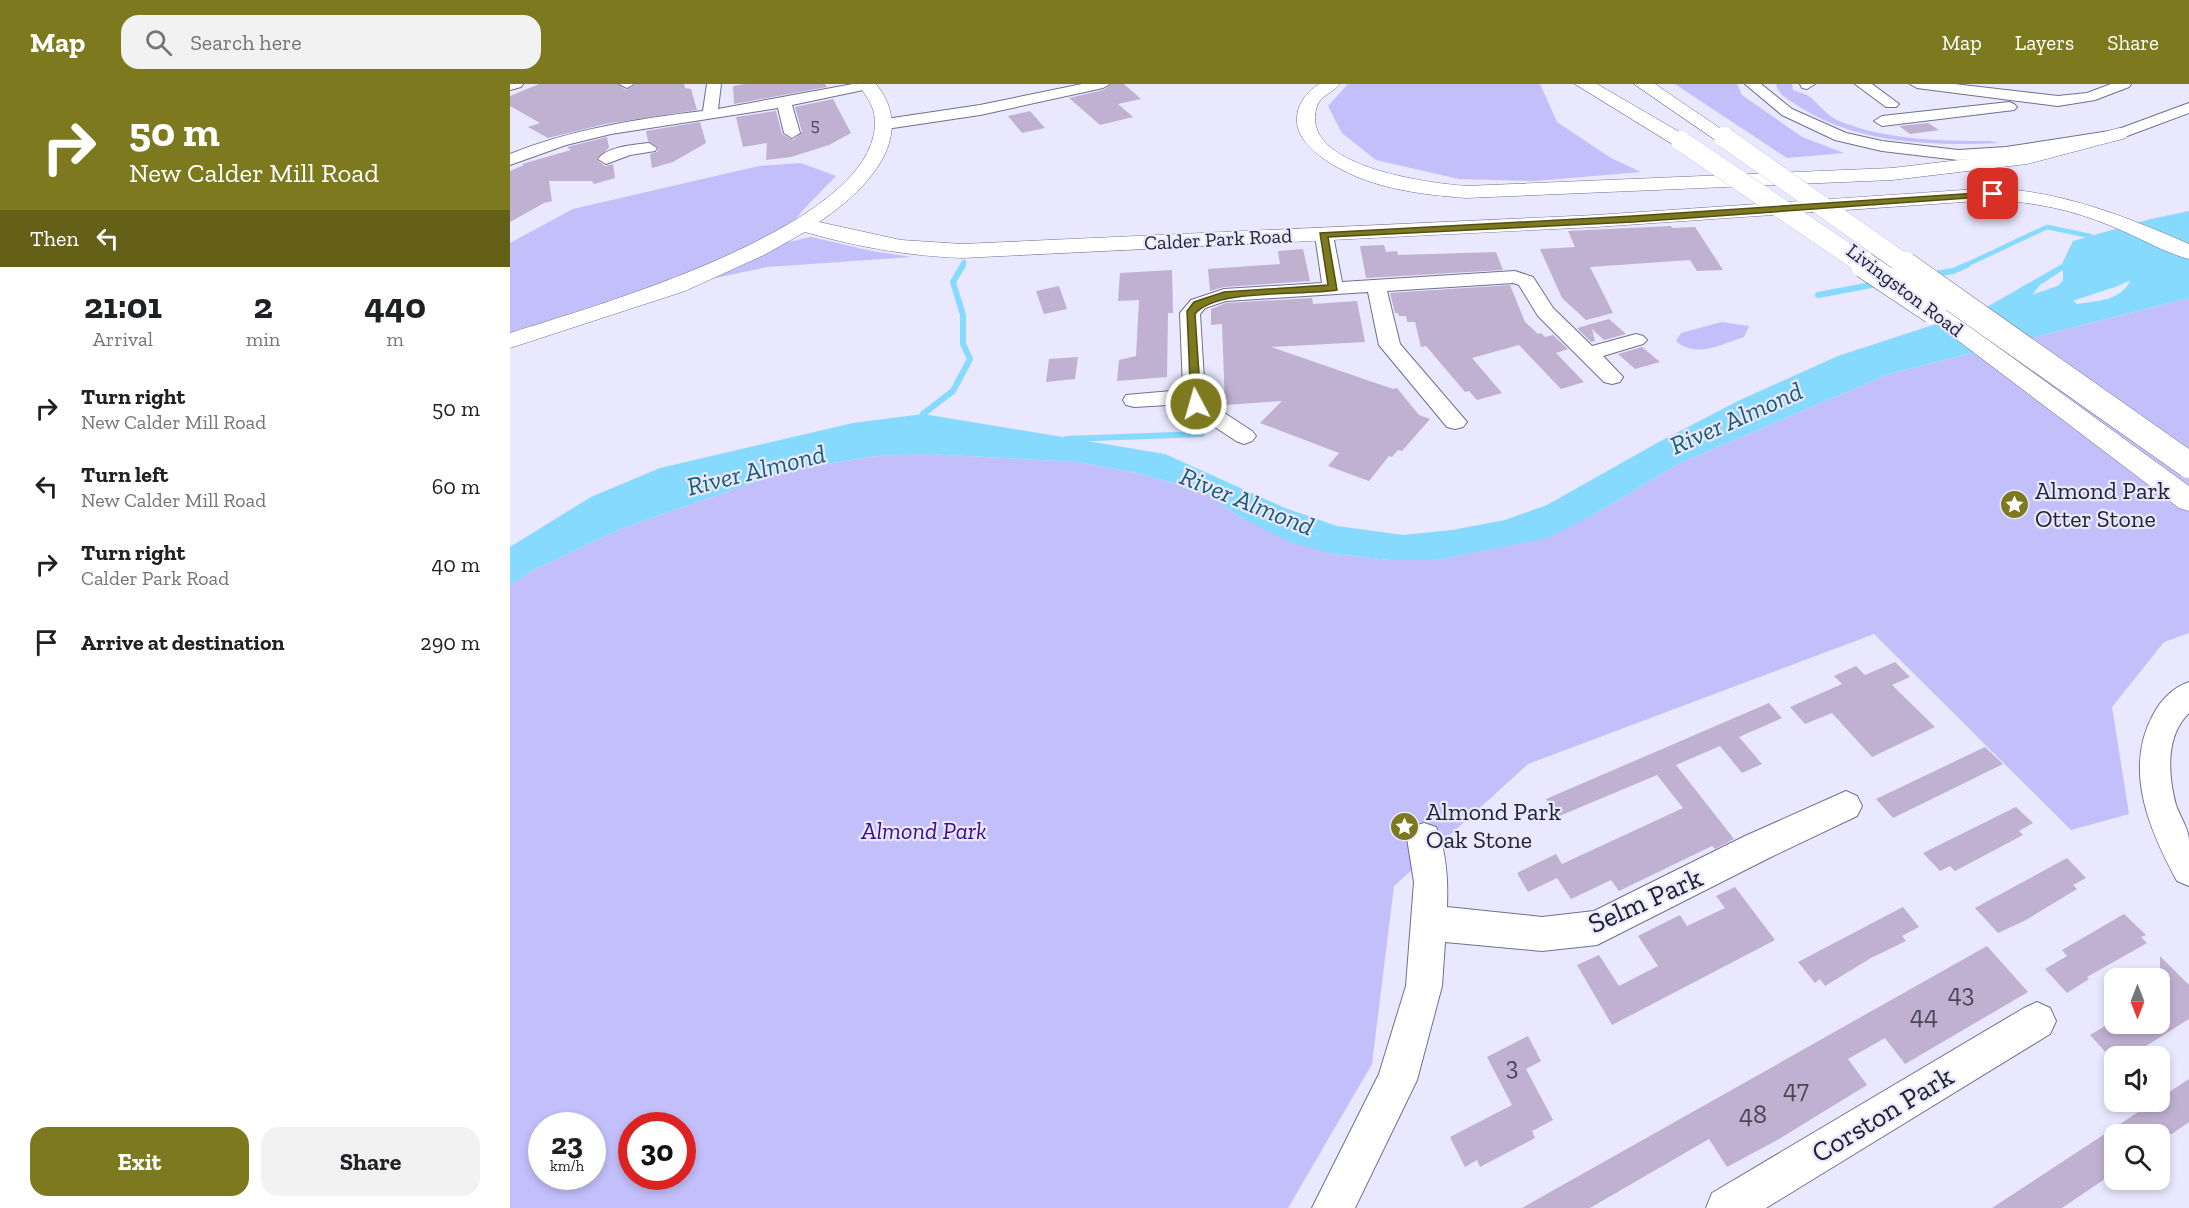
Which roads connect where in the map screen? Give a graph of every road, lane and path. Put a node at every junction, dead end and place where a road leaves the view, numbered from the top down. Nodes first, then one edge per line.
1 (516, 84) edge
2 (714, 84) edge
3 (868, 84) edge
4 (1103, 84) edge
5 (1331, 84) edge
6 (1584, 84) edge
7 (1617, 84) edge
8 (1643, 84) edge
9 (1752, 84) edge
10 (1862, 84) edge
11 (1917, 84) edge
12 (2124, 84) edge
13 (510, 86) edge
14 (2023, 98) junction
15 (784, 103) junction
16 (1891, 104) dead end
17 (2189, 108) edge
18 (710, 114) junction
19 (1882, 122) dead end
20 (886, 124) junction
21 (623, 126) junction
22 (811, 132) dead end
23 (2119, 134) junction
24 (1702, 139) junction
25 (520, 141) dead end
26 (535, 148) junction
27 (649, 148) dead end
28 (627, 151) junction
29 (606, 159) dead end
30 (510, 160) edge
31 (801, 224) junction
32 (1324, 235) junction
33 (2189, 252) edge
34 (1376, 285) junction
35 (1333, 288) junction
36 (1636, 340) dead end
37 (510, 341) edge
38 (1589, 353) junction
39 (1612, 377) dead end
40 (1194, 396) junction
41 (1134, 400) dead end
42 (1455, 422) dead end
43 (1244, 436) dead end
44 (2189, 465) edge
45 (2189, 501) edge
46 (2189, 694) edge
47 (1846, 806) dead end
48 (1424, 838) dead end
49 (2189, 870) edge
50 (1429, 923) junction
51 (2037, 1021) dead end
52 (1333, 1208) edge
53 (1727, 1208) edge

1 - 13 street
2 - 18 street
3 - 15 street
3 - 20 main road
4 - 20 street
5 - 23 main road
6 - 24 main road
7 - 24 main road, Livingston Road
8 - 24 main road, Livingston Road
9 - 23 street
10 - 16 street
11 - 14 street
12 - 14 street
14 - 19 street
15 - 18 street
15 - 22 street
17 - 23 street
18 - 21 street
20 - 31 main road
21 - 26 street
21 - 28 street
24 - 44 main road, Livingston Road, bridge
24 - 45 main road, Livingston Road, bridge
25 - 26 street
26 - 30 street
27 - 28 street
28 - 29 street
31 - 32 main road, Calder Park Road
31 - 37 main road
32 - 33 main road, Calder Park Road
32 - 35 street
34 - 35 street
34 - 38 street
34 - 42 street
35 - 40 street
36 - 38 street
38 - 39 street
40 - 41 street
40 - 43 street
46 - 49 street
47 - 50 street, Selm Park
48 - 50 street
50 - 52 street
51 - 53 street, Corston Park

